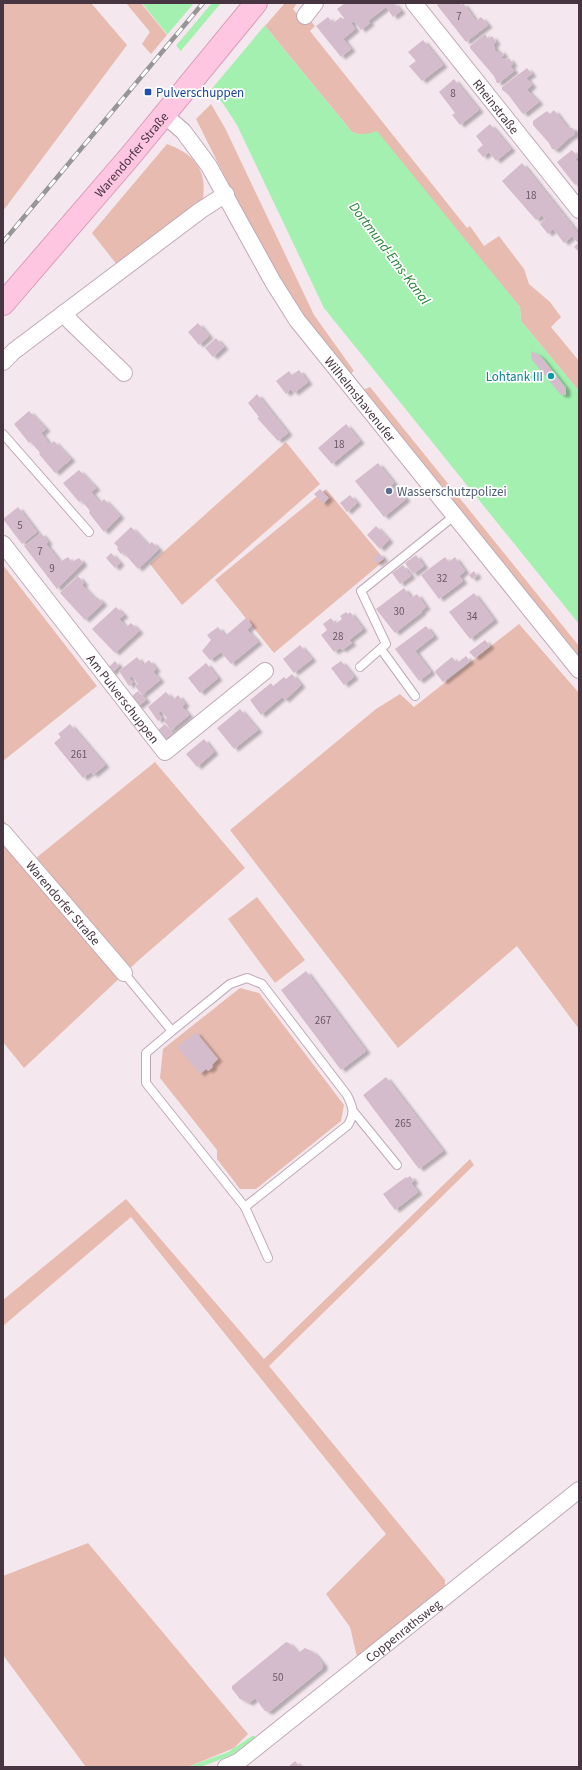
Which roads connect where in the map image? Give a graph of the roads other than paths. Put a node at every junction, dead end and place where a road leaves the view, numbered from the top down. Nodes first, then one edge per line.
1 (256, 3) edge
2 (315, 3) edge
3 (414, 3) edge
4 (305, 16) dead end
5 (164, 115) junction
6 (226, 194) junction
7 (579, 210) edge
8 (3, 304) edge
9 (64, 313) junction
10 (3, 362) edge
11 (124, 373) dead end
12 (3, 434) edge
13 (454, 516) junction
14 (89, 532) dead end
15 (3, 544) edge
16 (380, 649) junction
17 (360, 667) dead end
18 (579, 670) edge
19 (265, 671) dead end
20 (415, 696) dead end
21 (3, 832) edge
22 (124, 973) joint
23 (172, 1031) junction
24 (354, 1111) junction
25 (397, 1165) dead end
26 (245, 1207) junction
27 (268, 1258) dead end
28 (579, 1490) edge
29 (234, 1765) edge

1 - 5 main road, Warendorfer Straße
2 - 4 street
3 - 7 street, Rheinstraße
5 - 6 street, Wilhelmshavenufer
5 - 8 main road, Warendorfer Straße
6 - 9 street
6 - 13 street, Wilhelmshavenufer
9 - 10 street
9 - 11 street
12 - 14 lane
13 - 16 lane
13 - 18 street, Wilhelmshavenufer
15 - 19 street, Am Pulverschuppen
16 - 17 lane
16 - 20 lane
21 - 22 street, Warendorfer Straße
22 - 23 lane
23 - 24 lane
23 - 26 lane
24 - 25 lane
24 - 26 lane
26 - 27 lane
28 - 29 street, Coppenrathsweg

